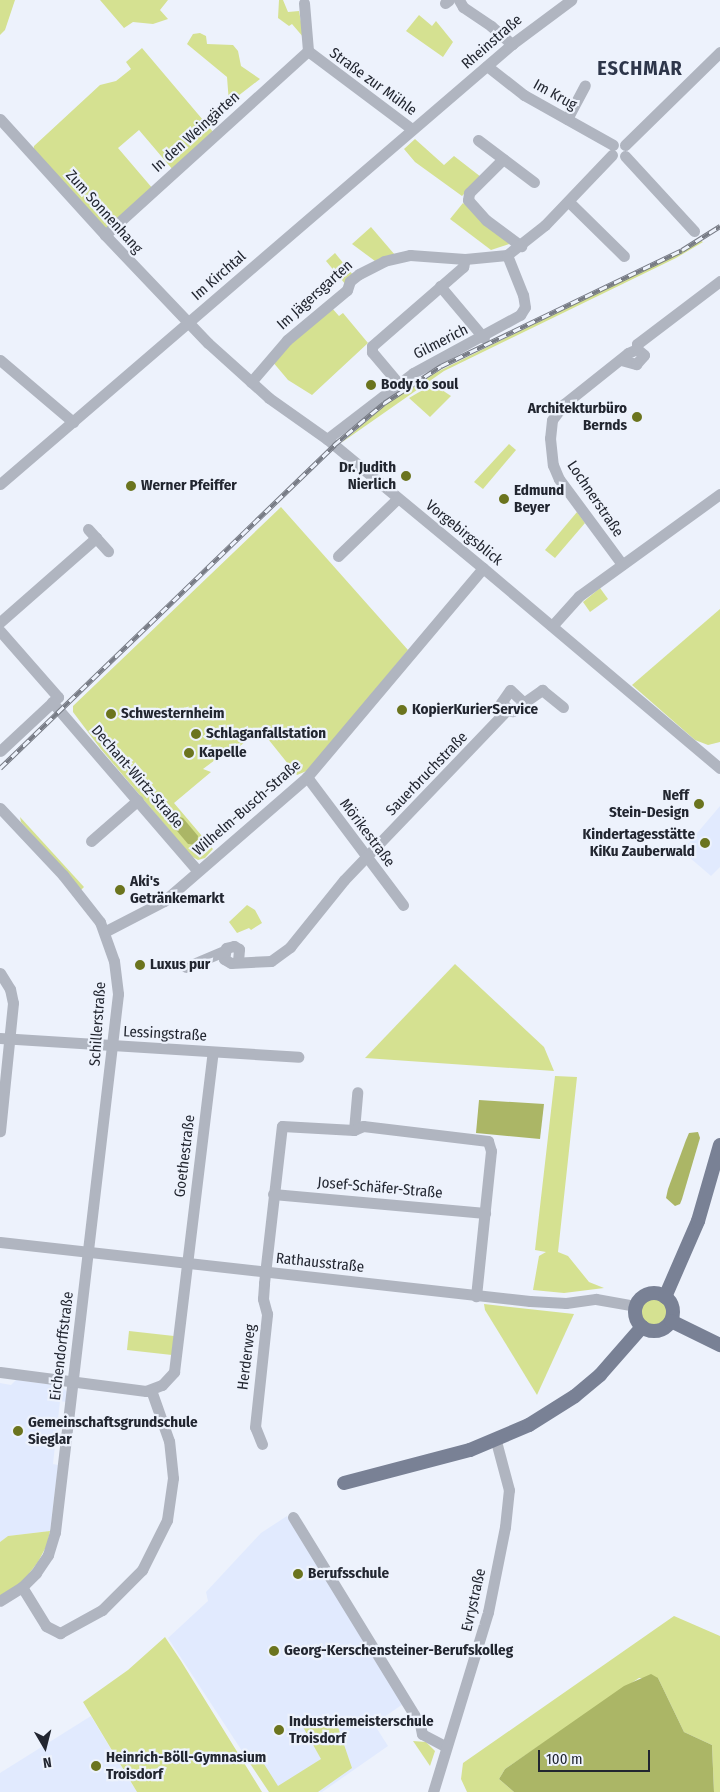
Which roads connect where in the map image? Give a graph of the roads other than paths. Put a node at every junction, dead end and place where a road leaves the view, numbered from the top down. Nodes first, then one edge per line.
1 (459, 0) edge
2 (571, 0) edge
3 (304, 3) dead end
4 (512, 44) junction
5 (308, 51) junction
6 (720, 52) edge
7 (487, 66) junction
8 (585, 85) dead end
9 (459, 91) joint
10 (0, 118) edge
11 (567, 119) junction
12 (412, 129) junction
13 (478, 140) dead end
14 (613, 150) junction
15 (625, 151) junction
16 (503, 159) junction
17 (534, 182) dead end
18 (569, 202) junction
19 (694, 231) dead end
20 (105, 235) junction
21 (521, 246) junction
22 (507, 255) junction
23 (624, 256) dead end
24 (465, 258) junction
25 (720, 281) edge
26 (440, 286) junction
27 (187, 324) junction
28 (484, 338) junction
29 (2, 367) edge
30 (252, 382) junction
31 (399, 384) junction
32 (73, 422) junction
33 (327, 439) junction
34 (0, 484) edge
35 (720, 494) edge
36 (398, 498) junction
37 (88, 529) dead end
38 (96, 538) junction
39 (108, 551) dead end
40 (338, 556) dead end
41 (622, 564) junction
42 (483, 568) junction
43 (0, 622) edge
44 (552, 626) junction
45 (0, 632) edge
46 (55, 700) junction
47 (522, 702) junction
48 (563, 707) dead end
49 (507, 710) junction
50 (0, 750) edge
51 (720, 768) edge
52 (307, 778) junction
53 (138, 800) junction
54 (0, 808) edge
55 (91, 841) dead end
56 (367, 858) junction
57 (198, 871) junction
58 (403, 905) dead end
59 (106, 931) junction
60 (186, 967) dead end
61 (0, 973) edge
62 (6, 1039) edge
63 (113, 1046) junction
64 (213, 1052) junction
65 (298, 1057) dead end
66 (356, 1092) dead end
67 (0, 1130) edge
68 (354, 1130) junction
69 (720, 1145) edge
70 (273, 1194) junction
71 (485, 1213) junction
72 (0, 1242) edge
73 (88, 1252) junction
74 (188, 1264) junction
75 (265, 1272) junction
76 (476, 1296) junction
77 (665, 1296) junction
78 (636, 1306) junction
79 (671, 1321) junction
80 (642, 1327) junction
81 (720, 1345) edge
82 (0, 1372) edge
83 (73, 1382) junction
84 (151, 1390) junction
85 (496, 1441) junction
86 (262, 1444) dead end
87 (344, 1483) dead end
88 (292, 1517) dead end
89 (22, 1587) junction
90 (0, 1601) edge
91 (445, 1746) junction
92 (433, 1792) edge

1 - 4 street
2 - 4 street, Rheinstraße
3 - 5 street, Straße zur Mühle
4 - 7 street, Rheinstraße
5 - 12 street, Straße zur Mühle
5 - 20 street, In den Weingärten
6 - 15 street
7 - 9 street, Rheinstraße
7 - 11 street, Im Krug
8 - 11 street
9 - 12 street, Im Kirchtal
10 - 20 street, Zum Sonnenhang
11 - 14 street, Im Krug
12 - 27 street, Im Kirchtal
13 - 16 street
14 - 15 street
14 - 18 street, Im Jägersgarten
15 - 19 street
16 - 17 street
16 - 21 street
18 - 21 street, Im Jägersgarten
18 - 23 street
20 - 27 street, Zum Sonnenhang
21 - 22 street, Im Jägersgarten
22 - 24 street, Im Jägersgarten
22 - 28 street, Gilmerich
24 - 26 street
24 - 30 street, Im Jägersgarten
25 - 41 street, Lochnerstraße
26 - 28 street
26 - 31 street
27 - 30 street, Vorgebirgsblick
27 - 32 street, Im Kirchtal
28 - 31 street, Gilmerich
29 - 32 street
30 - 33 street, Vorgebirgsblick
31 - 33 street, Gilmerich
32 - 34 street, Im Kirchtal
33 - 36 street, Vorgebirgsblick
35 - 41 street
36 - 40 street
36 - 42 street, Vorgebirgsblick
37 - 38 street
38 - 39 street
38 - 43 street
41 - 44 street
42 - 44 street, Vorgebirgsblick
42 - 52 street, Wilhelm-Busch-Straße
44 - 51 street, Vorgebirgsblick
45 - 46 street, Dechant-Wirtz-Straße
46 - 50 street
46 - 53 street, Dechant-Wirtz-Straße
47 - 48 street, Sauerbruchstraße
47 - 49 street, Sauerbruchstraße
47 - 49 street
49 - 56 street, Sauerbruchstraße
52 - 56 street, Mörikestraße
52 - 57 street, Wilhelm-Busch-Straße
53 - 55 street
53 - 57 street, Dechant-Wirtz-Straße
54 - 59 street, Schillerstraße
56 - 58 street, Mörikestraße
56 - 60 street, Sauerbruchstraße
57 - 59 street, Wilhelm-Busch-Straße
59 - 63 street, Schillerstraße
61 - 62 street
62 - 63 street, Lessingstraße
62 - 67 street
63 - 64 street, Lessingstraße
63 - 73 street, Schillerstraße
64 - 65 street, Lessingstraße
64 - 74 street, Goethestraße
66 - 68 street
68 - 70 street, Herderweg
68 - 71 street
69 - 77 main road
70 - 71 street, Josef-Schäfer-Straße
70 - 75 street, Herderweg
71 - 76 street
72 - 73 street, Rathausstraße
73 - 74 street, Rathausstraße
73 - 83 street, Eichendorffstraße
74 - 75 street, Rathausstraße
74 - 84 street, Goethestraße
75 - 76 street, Rathausstraße
75 - 86 street, Herderweg
76 - 78 street, Rathausstraße
77 - 78 main road
77 - 79 main road
78 - 80 main road
79 - 80 main road
79 - 81 main road
80 - 85 main road
82 - 83 street
83 - 84 street
83 - 89 street, Eichendorffstraße
84 - 89 street
85 - 87 main road
85 - 91 street, Evrystraße
88 - 91 street
89 - 90 street, Eichendorffstraße
91 - 92 street, Evrystraße

